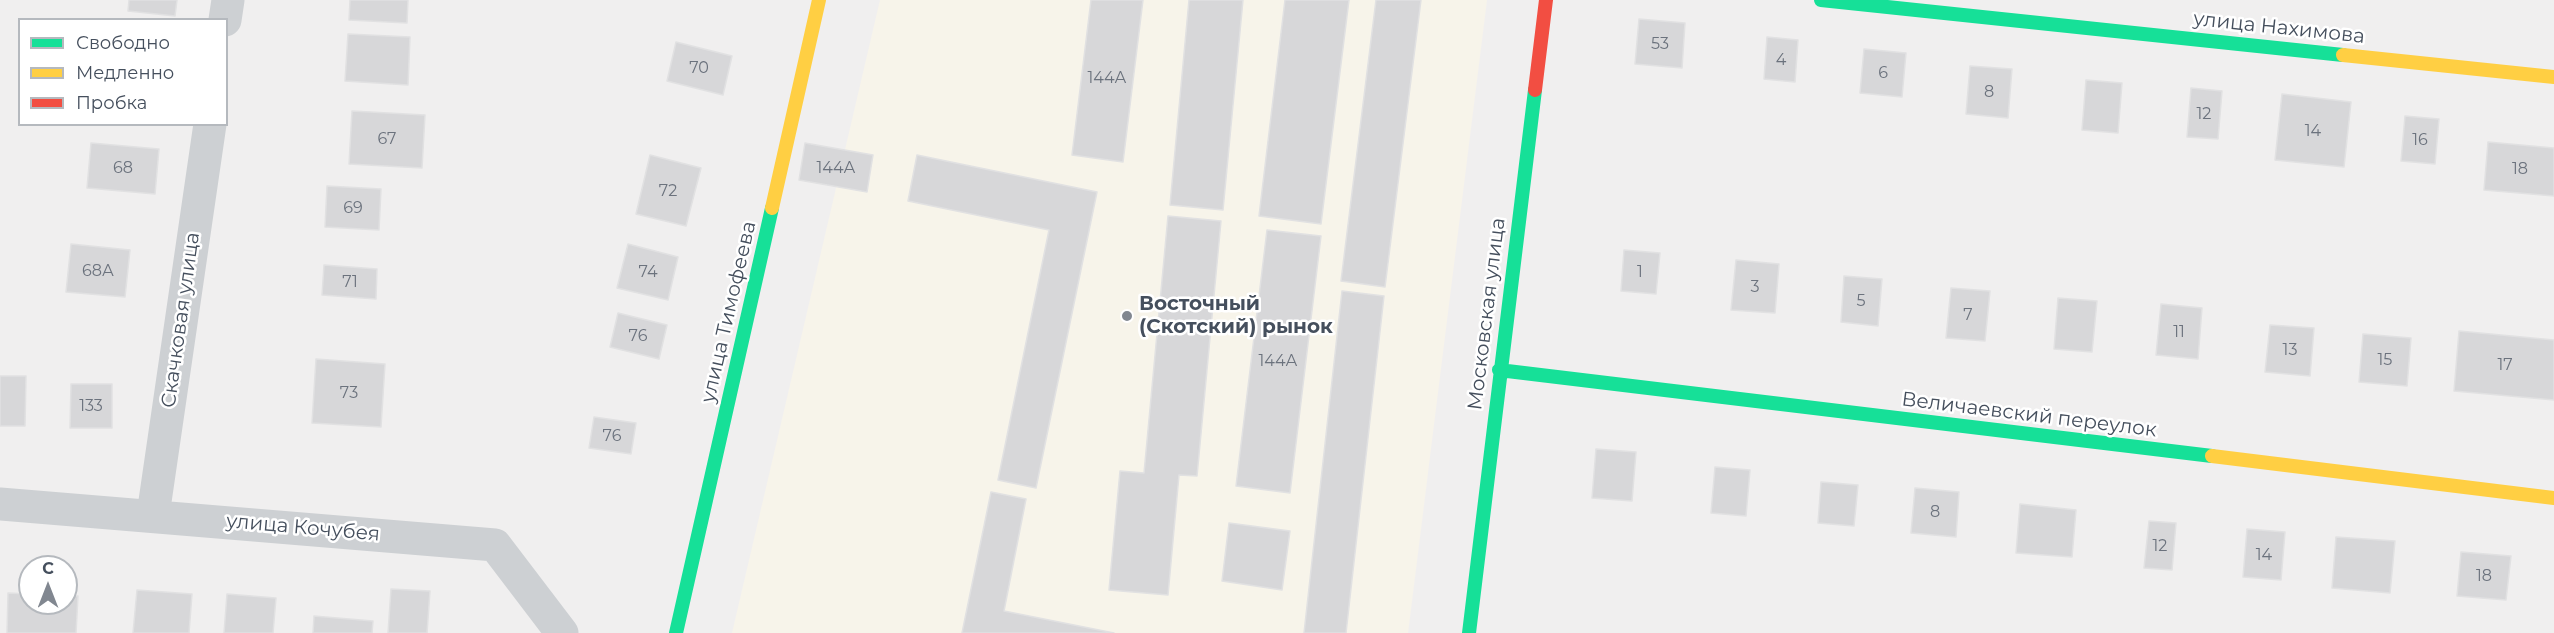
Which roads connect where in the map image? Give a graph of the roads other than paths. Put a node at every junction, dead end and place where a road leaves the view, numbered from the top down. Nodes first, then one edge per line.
1 (228, 0) edge
2 (819, 0) edge
3 (1546, 0) edge
4 (1821, 0) edge
5 (225, 18) edge
6 (2554, 77) edge
7 (210, 126) edge
8 (1499, 370) junction
9 (2554, 498) edge
10 (0, 504) edge
11 (153, 515) junction
12 (562, 633) edge
13 (676, 633) edge
14 (1469, 633) edge

1 - 5 street
2 - 13 street, улица Тимофеева
3 - 8 street, Московская улица
4 - 6 street, улица Нахимова
7 - 11 street, Скачковая улица
8 - 9 street, Величаевский переулок
8 - 14 street, Московская улица
10 - 11 street, улица Кочубея
11 - 12 street, улица Кочубея

